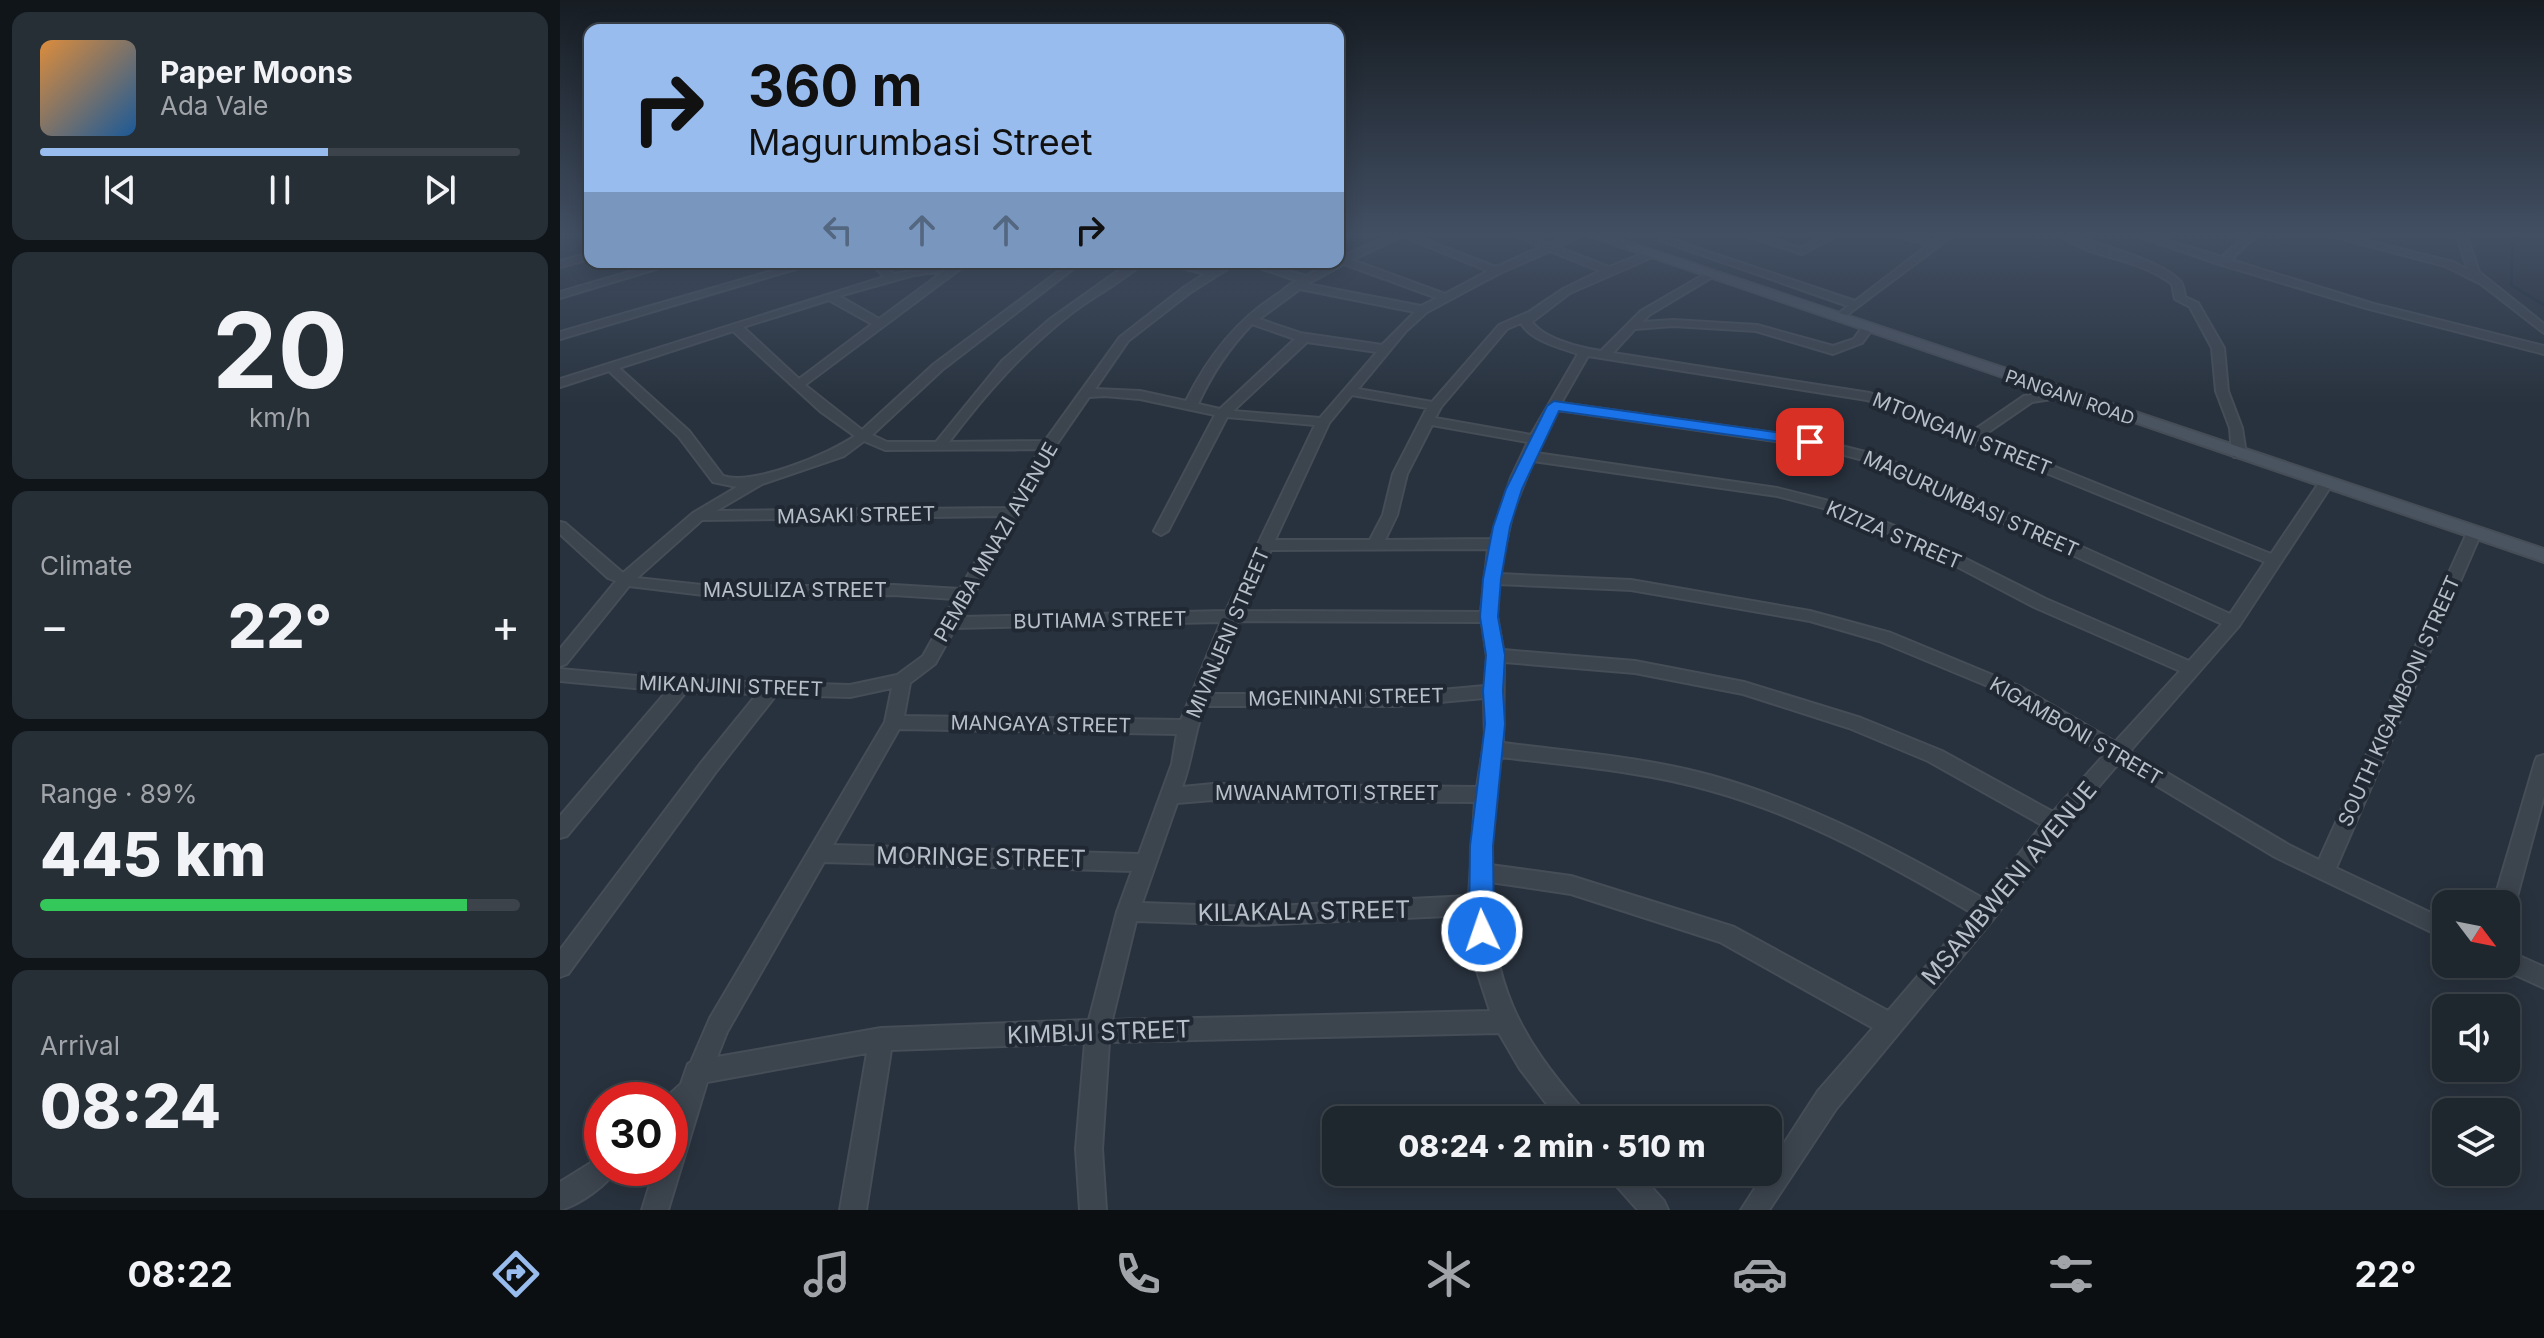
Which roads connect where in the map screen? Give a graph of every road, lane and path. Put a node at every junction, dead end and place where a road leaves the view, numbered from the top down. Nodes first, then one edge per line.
1 (709, 292) edge
2 (842, 292) edge
3 (922, 292) edge
4 (1037, 292) edge
5 (1091, 292) edge
6 (1187, 292) edge
7 (1286, 292) edge
8 (1346, 292) edge
9 (1432, 292) edge
10 (1453, 292) edge
11 (1566, 292) edge
12 (1679, 292) edge
13 (1764, 292) edge
14 (1821, 292) edge
15 (1872, 292) edge
16 (2179, 292) edge
17 (2325, 292) edge
18 (2497, 292) edge
19 (830, 296) junction
20 (1444, 297) junction
21 (1856, 305) junction
22 (1423, 310) junction
23 (1531, 315) junction
24 (1839, 318) junction
25 (1250, 319) junction
26 (879, 323) junction
27 (1636, 326) junction
28 (736, 327) junction
29 (1867, 328) junction
30 (2544, 330) edge
31 (560, 336) edge
32 (1304, 338) junction
33 (1384, 349) junction
34 (2544, 350) edge
35 (1585, 352) junction
36 (1605, 354) junction
37 (611, 367) junction
38 (560, 383) edge
39 (798, 385) junction
40 (1350, 391) junction
41 (1087, 393) junction
42 (2061, 394) junction
43 (1191, 405) junction
44 (1435, 406) junction
45 (1554, 406) junction
46 (1223, 413) junction
47 (1428, 420) junction
48 (1323, 422) junction
49 (862, 437) junction
50 (1972, 437) junction
51 (1536, 440) junction
52 (940, 445) junction
53 (1049, 445) junction
54 (2239, 454) junction
55 (1528, 456) junction
56 (757, 481) junction
57 (2326, 483) junction
58 (1013, 512) junction
59 (698, 516) junction
60 (560, 526) edge
61 (1161, 531) dead end
62 (2474, 533) junction
63 (1376, 543) junction
64 (1498, 544) junction
65 (1265, 545) junction
66 (2544, 556) edge
67 (2276, 561) junction
68 (1492, 579) junction
69 (625, 580) junction
70 (966, 595) junction
71 (1233, 616) junction
72 (1489, 617) junction
73 (2233, 622) junction
74 (951, 623) junction
75 (1496, 655) junction
76 (560, 660) edge
77 (2193, 670) junction
78 (560, 675) edge
79 (902, 680) junction
80 (681, 686) junction
81 (773, 687) junction
82 (1493, 691) junction
83 (1198, 700) junction
84 (894, 722) junction
85 (1187, 727) junction
86 (1494, 749) junction
87 (2118, 755) junction
88 (2544, 762) edge
89 (1485, 795) junction
90 (1170, 796) junction
91 (2055, 823) junction
92 (560, 830) edge
93 (816, 853) junction
94 (1145, 863) junction
95 (2325, 870) junction
96 (1480, 872) junction
97 (2508, 890) edge
98 (1480, 905) junction
99 (1987, 911) junction
100 (1128, 912) junction
101 (2432, 923) edge
102 (560, 967) edge
103 (2520, 967) edge
104 (2544, 978) edge
105 (1505, 1022) junction
106 (1889, 1024) junction
107 (1098, 1031) junction
108 (881, 1039) junction
109 (693, 1083) junction
110 (688, 1089) edge
111 (688, 1100) edge
112 (1563, 1106) edge
113 (584, 1181) edge
114 (662, 1186) edge
115 (1634, 1186) edge
116 (560, 1198) edge
117 (655, 1210) edge
118 (853, 1210) edge
119 (1093, 1210) edge
120 (1655, 1210) edge
121 (1754, 1210) edge

1 - 31 street
2 - 19 street
3 - 26 street
4 - 49 street
5 - 52 street
6 - 41 street, PEMBA MNAZI AVENUE
7 - 25 street
8 - 22 street
9 - 20 street
10 - 20 street, MIVINJENI STREET
11 - 23 street
12 - 27 street
13 - 24 main road, PANGANI ROAD
14 - 21 street
15 - 21 street
16 - 54 street
17 - 34 street
18 - 30 street
19 - 26 street
19 - 28 street
20 - 22 street, MIVINJENI STREET
21 - 24 street
22 - 33 street, MIVINJENI STREET
23 - 35 street, MTONGANI STREET
23 - 44 street
24 - 29 main road, PANGANI ROAD
25 - 32 street
25 - 43 street
26 - 39 street
27 - 29 street
27 - 36 street
28 - 37 street
28 - 39 street
29 - 42 main road, PANGANI ROAD
32 - 33 street
32 - 46 street
33 - 40 street, MIVINJENI STREET
35 - 36 street, MTONGANI STREET
35 - 45 street
36 - 50 street, MTONGANI STREET
37 - 38 street
37 - 56 street
39 - 49 street
40 - 44 street
40 - 48 street, MIVINJENI STREET
41 - 43 street
41 - 53 street, PEMBA MNAZI AVENUE
42 - 50 street
42 - 54 main road, PANGANI ROAD
43 - 46 street
44 - 47 street
45 - 51 street
45 - 73 street, MAGURUMBASI STREET
46 - 48 street
46 - 61 street
47 - 51 street
47 - 63 street
48 - 65 street, MIVINJENI STREET
49 - 52 street
49 - 56 street
50 - 67 street, MTONGANI STREET
51 - 55 street
52 - 53 street
53 - 58 street, PEMBA MNAZI AVENUE
54 - 57 main road, PANGANI ROAD
55 - 64 street
55 - 77 street, KIZIZA STREET
56 - 59 street
57 - 62 main road, PANGANI ROAD
57 - 67 street, MSAMBWENI AVENUE
58 - 59 street, MASAKI STREET
58 - 70 street, PEMBA MNAZI AVENUE
59 - 69 street
60 - 69 street
62 - 66 main road, PANGANI ROAD
62 - 95 street, SOUTH KIGAMBONI STREET
63 - 64 street
63 - 65 street
64 - 68 street
65 - 71 street, MIVINJENI STREET
67 - 73 street, MSAMBWENI AVENUE
68 - 72 street
68 - 87 street, KIGAMBONI STREET
69 - 70 street, MASULIZA STREET
69 - 76 street
70 - 74 street, PEMBA MNAZI AVENUE
71 - 72 street, BUTIAMA STREET
71 - 74 street, BUTIAMA STREET
71 - 83 street, MIVINJENI STREET
72 - 75 street
73 - 77 street, MSAMBWENI AVENUE
74 - 79 street, PEMBA MNAZI AVENUE
75 - 82 street
75 - 91 street
77 - 87 street, MSAMBWENI AVENUE
78 - 80 street, MIKANJINI STREET
79 - 81 street, MIKANJINI STREET
79 - 84 street
80 - 81 street, MIKANJINI STREET
80 - 92 street
81 - 102 street
82 - 83 street, MGENINANI STREET
82 - 86 street
83 - 85 street, MIVINJENI STREET
84 - 85 street, MANGAYA STREET
84 - 93 street
85 - 90 street, MIVINJENI STREET
86 - 89 street
86 - 99 street
87 - 91 street, MSAMBWENI AVENUE
87 - 95 street, KIGAMBONI STREET
88 - 97 street
89 - 90 street, MWANAMTOTI STREET
89 - 96 street
90 - 94 street, MIVINJENI STREET
91 - 99 street, MSAMBWENI AVENUE
93 - 94 street, MORINGE STREET
93 - 109 street
94 - 100 street, MIVINJENI STREET
95 - 101 street, KIGAMBONI STREET
96 - 98 street
96 - 106 street
98 - 100 street, KILAKALA STREET
98 - 105 street
99 - 106 street, MSAMBWENI AVENUE
100 - 107 street, MIVINJENI STREET
103 - 104 street
105 - 107 street, KIMBIJI STREET
105 - 112 street
106 - 121 street, MSAMBWENI AVENUE
107 - 108 street, KIMBIJI STREET
107 - 119 street, MIVINJENI STREET
108 - 109 street, KIMBIJI STREET
108 - 118 street
109 - 110 street
109 - 111 street
113 - 116 street
114 - 117 street
115 - 120 street

